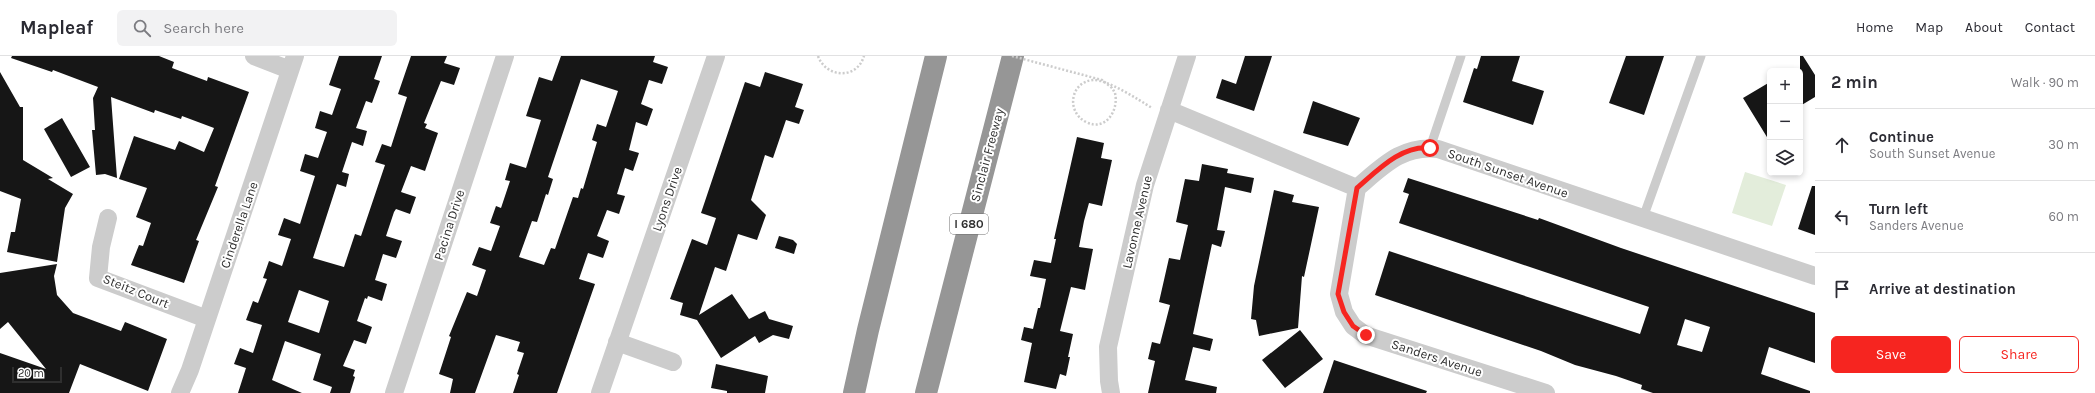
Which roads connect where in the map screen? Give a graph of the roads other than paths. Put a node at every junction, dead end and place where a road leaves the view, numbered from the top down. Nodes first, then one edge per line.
1 (254, 56) edge
2 (505, 56) edge
3 (716, 56) edge
4 (936, 56) edge
5 (1012, 56) edge
6 (1187, 56) edge
7 (1461, 56) edge
8 (1701, 56) edge
9 (293, 63) edge
10 (1160, 109) junction
11 (1430, 148) junction
12 (1357, 188) junction
13 (108, 218) dead end
14 (1643, 218) junction
15 (1815, 276) edge
16 (207, 319) junction
17 (617, 342) junction
18 (673, 362) dead end
19 (180, 393) edge
20 (394, 393) edge
21 (600, 393) edge
22 (854, 393) edge
23 (926, 393) edge
24 (1111, 393) edge
25 (1546, 393) edge

1 - 9 street
2 - 20 street, Pacina Drive
3 - 17 street, Lyons Drive
4 - 22 highway
5 - 23 highway, Sinclair Freeway / I 680
6 - 10 street, Lavonne Avenue
7 - 11 lane
8 - 14 lane
9 - 16 street, Cinderella Lane
10 - 12 street
10 - 24 street, Lavonne Avenue
11 - 12 street, South Sunset Avenue
11 - 14 street, South Sunset Avenue
12 - 25 street, Sanders Avenue
13 - 16 street, Steitz Court
14 - 15 street, South Sunset Avenue
16 - 19 street, Cinderella Lane
17 - 18 street
17 - 21 street, Lyons Drive

